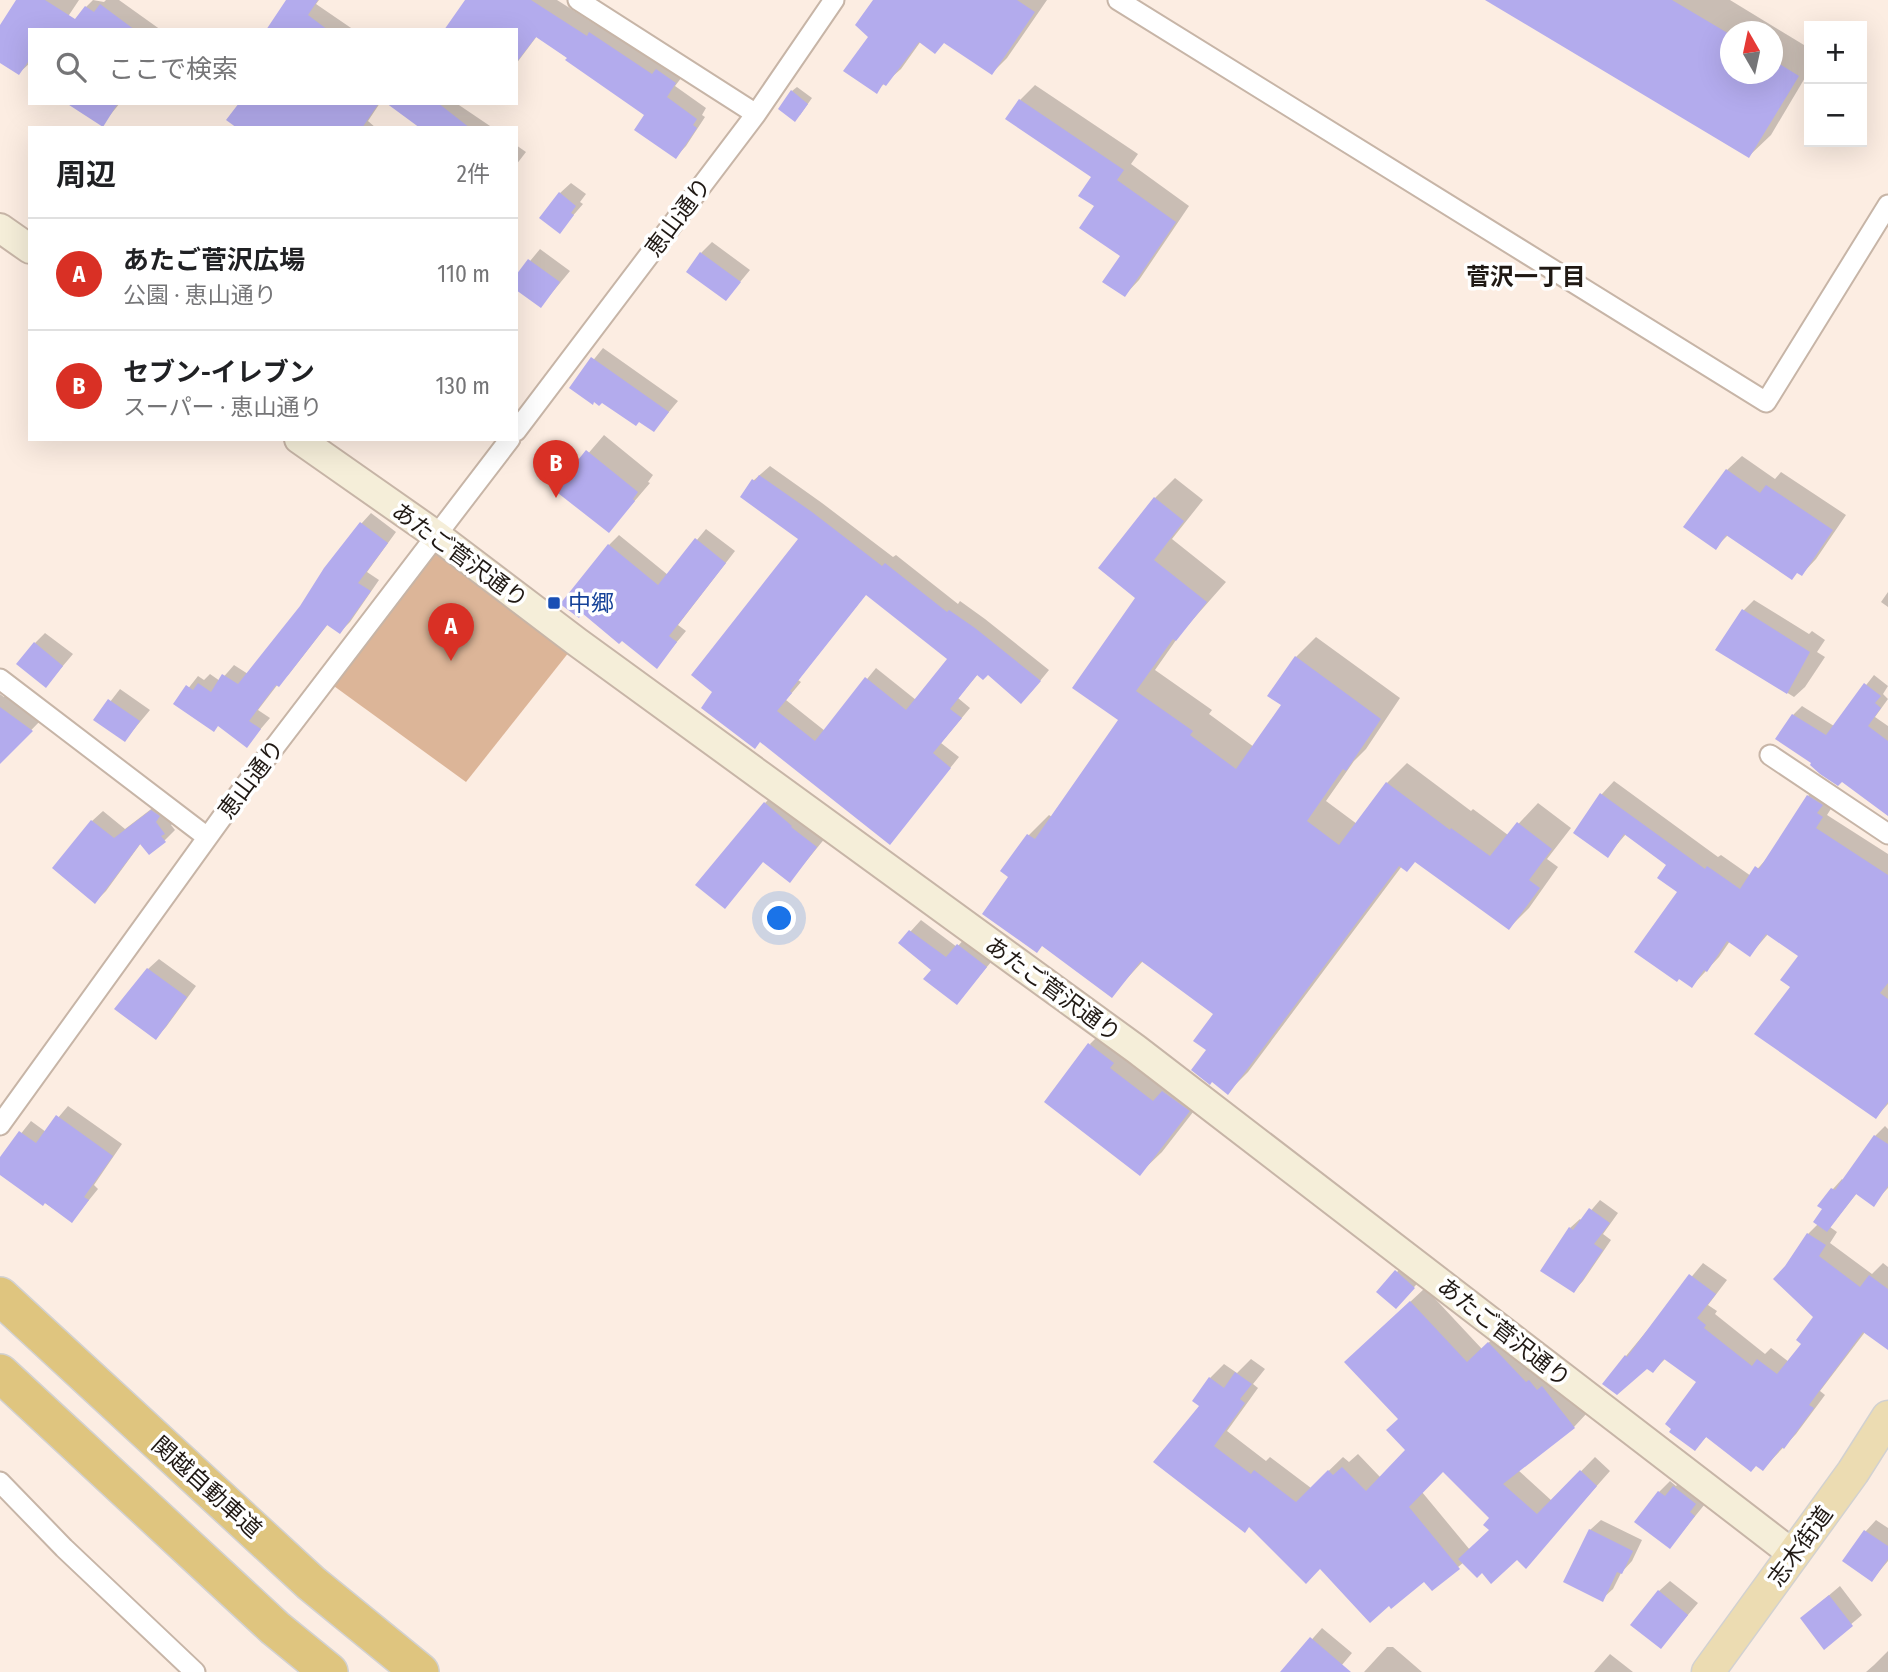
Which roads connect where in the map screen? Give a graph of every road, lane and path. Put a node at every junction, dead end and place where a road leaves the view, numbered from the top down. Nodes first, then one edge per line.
1 (578, 0) edge
2 (834, 0) edge
3 (1118, 0) edge
4 (755, 114) junction
5 (1888, 205) edge
6 (0, 228) edge
7 (28, 248) edge
8 (518, 427) edge
9 (302, 441) edge
10 (508, 441) edge
11 (436, 535) junction
12 (0, 679) edge
13 (1770, 755) dead end
14 (1888, 834) edge
15 (207, 837) junction
16 (0, 1125) edge
17 (0, 1296) edge
18 (0, 1373) edge
19 (1888, 1417) edge
20 (0, 1482) edge
21 (1794, 1555) junction
22 (195, 1672) edge
23 (329, 1672) edge
24 (420, 1672) edge
25 (1708, 1672) edge

1 - 4 street
2 - 4 street, 恵山通り
3 - 5 street
4 - 8 street, 恵山通り
6 - 7 street
9 - 11 street, あたご菅沢通り
10 - 11 street, 恵山通り
11 - 15 street, 恵山通り
11 - 21 street, あたご菅沢通り
12 - 15 street
13 - 14 street
15 - 16 street, 恵山通り
17 - 24 highway, 関越自動車道
18 - 23 highway
19 - 21 main road, 志木街道
20 - 22 street
21 - 25 main road, 志木街道

